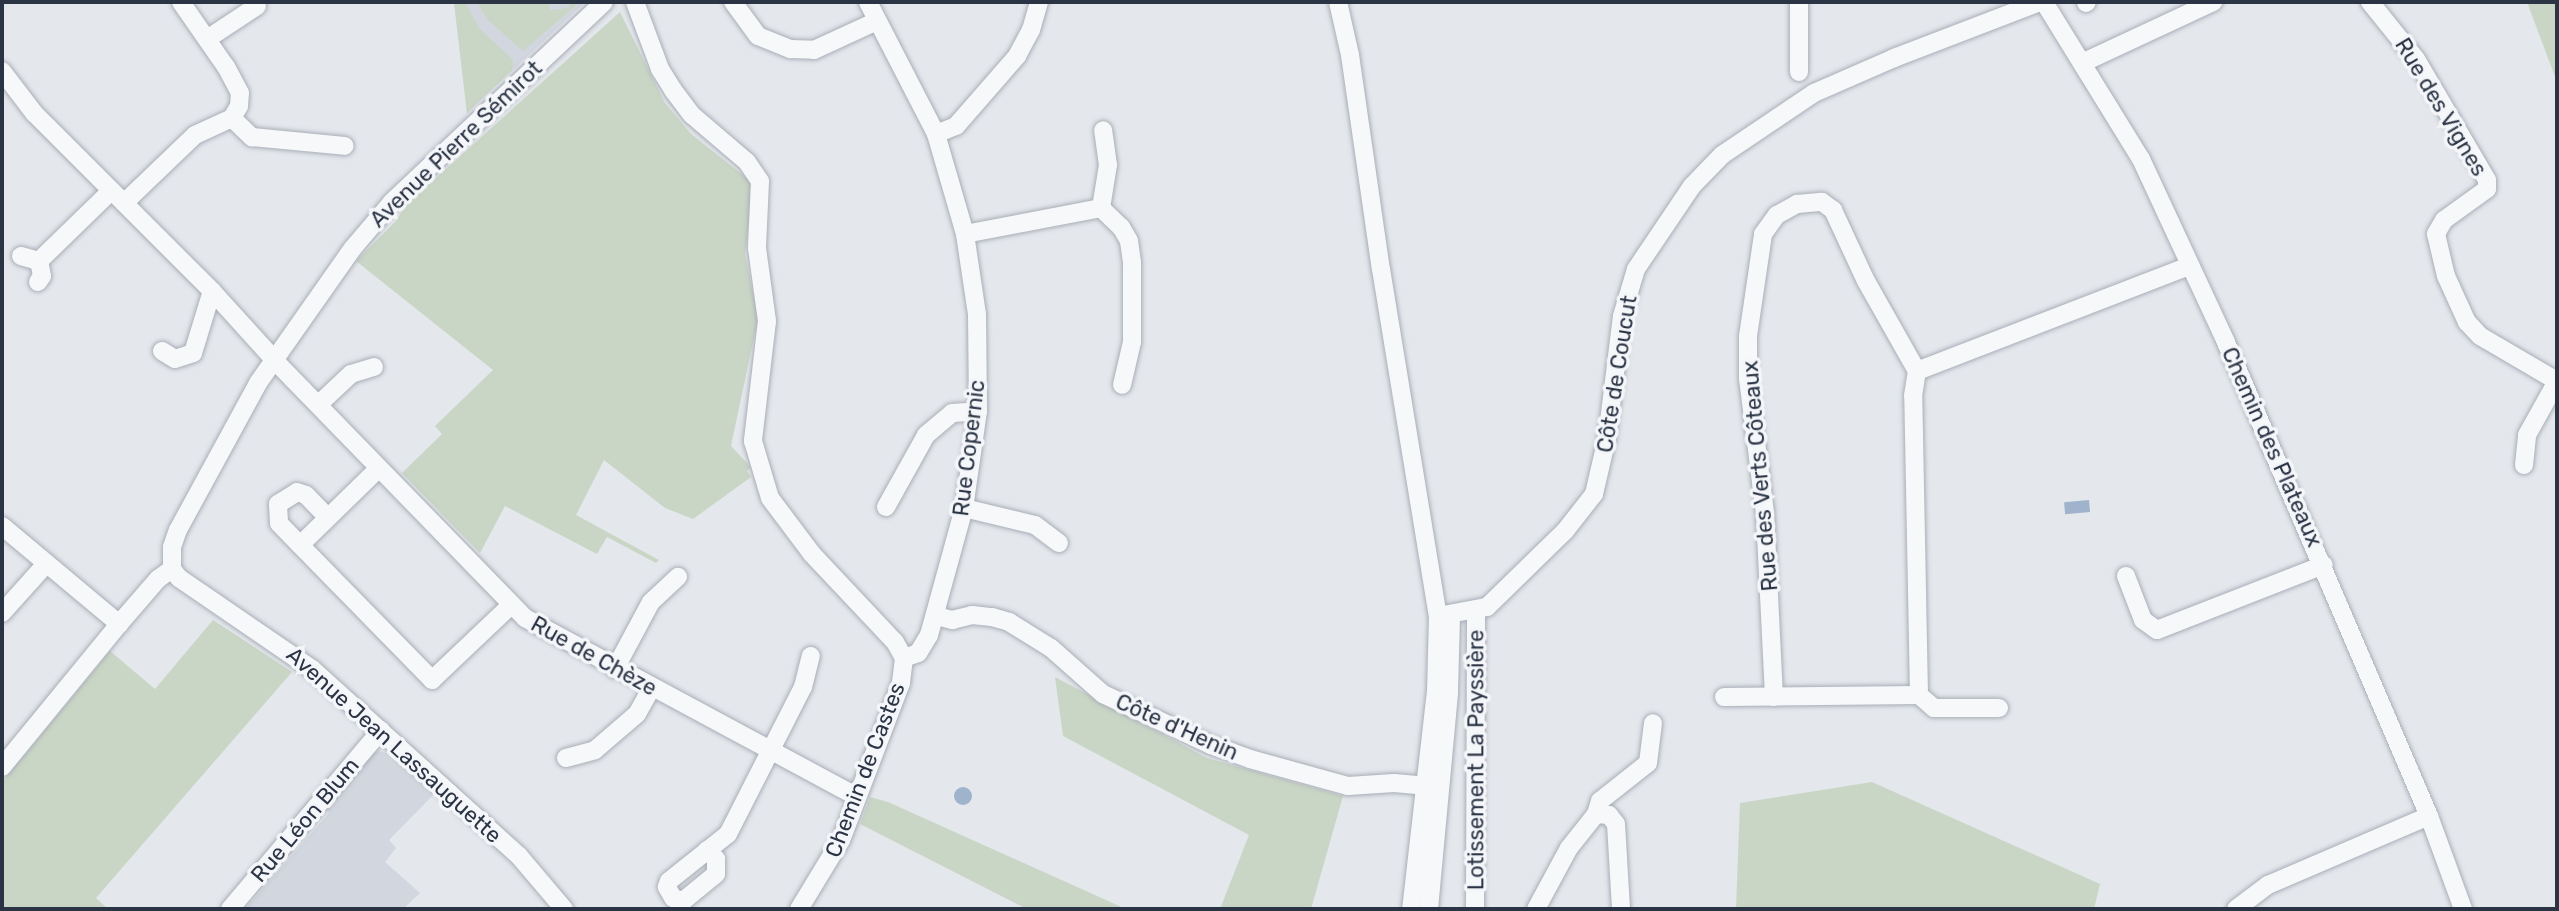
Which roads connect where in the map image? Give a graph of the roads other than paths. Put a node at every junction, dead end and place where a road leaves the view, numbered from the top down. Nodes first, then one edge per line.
1 (181, 2) edge
2 (604, 2) edge
3 (635, 2) edge
4 (733, 2) edge
5 (868, 2) edge
6 (1039, 2) edge
7 (1338, 2) edge
8 (1799, 2) edge
9 (2042, 2) edge
10 (2213, 2) edge
11 (2370, 2) edge
12 (257, 6) dead end
13 (877, 21) junction
14 (207, 39) junction
15 (2082, 63) junction
16 (2, 71) edge
17 (1799, 72) dead end
18 (2, 90) edge
19 (34, 113) junction
20 (232, 118) junction
21 (1103, 130) dead end
22 (936, 134) junction
23 (345, 146) dead end
24 (117, 197) junction
25 (1101, 208) junction
26 (965, 234) junction
27 (2189, 266) junction
28 (38, 282) dead end
29 (212, 291) junction
30 (162, 351) dead end
31 (273, 358) junction
32 (374, 367) dead end
33 (1917, 371) junction
34 (2557, 381) edge
35 (1122, 385) dead end
36 (319, 404) junction
37 (978, 411) junction
38 (2524, 465) dead end
39 (379, 468) junction
40 (886, 507) dead end
41 (964, 508) junction
42 (327, 517) junction
43 (2, 526) edge
44 (1059, 543) dead end
45 (300, 545) junction
46 (46, 564) junction
47 (2324, 565) junction
48 (172, 569) junction
49 (2126, 576) dead end
50 (678, 577) dead end
51 (511, 605) junction
52 (1476, 612) junction
53 (2, 613) edge
54 (937, 616) junction
55 (1445, 616) junction
56 (119, 624) junction
57 (811, 656) dead end
58 (904, 658) junction
59 (615, 669) junction
60 (651, 689) junction
61 (1919, 695) junction
62 (1724, 697) dead end
63 (1774, 697) junction
64 (1999, 708) dead end
65 (1653, 723) dead end
66 (381, 730) junction
67 (770, 752) junction
68 (566, 758) dead end
69 (2, 767) edge
70 (1433, 786) junction
71 (856, 796) junction
72 (1596, 814) junction
73 (2429, 816) junction
74 (707, 850) dead end
75 (561, 908) edge
76 (230, 909) edge
77 (799, 909) edge
78 (1411, 909) edge
79 (1429, 909) edge
80 (1475, 909) edge
81 (1536, 909) edge
82 (1621, 909) edge
83 (2236, 909) edge
84 (2463, 909) edge

1 - 14 street
2 - 31 street, Avenue Pierre Sémirot
3 - 58 street, Chemin de Castes
4 - 13 street
5 - 13 street, Rue Copernic
6 - 22 street
7 - 55 street
8 - 17 street
9 - 15 street, Chemin des Plateaux
9 - 52 street, Côte de Coucut
10 - 15 street
11 - 34 street, Rue des Vignes
12 - 14 street
13 - 22 street, Rue Copernic
14 - 20 street
15 - 27 street, Chemin des Plateaux
16 - 19 street
18 - 19 street
19 - 24 street, Rue de Chèze
20 - 23 street
20 - 24 street
21 - 25 street
22 - 26 street, Rue Copernic
24 - 28 street
24 - 29 street, Rue de Chèze
25 - 26 street
25 - 35 street
26 - 37 street, Rue Copernic
27 - 33 street
27 - 47 street, Chemin des Plateaux
29 - 30 street
29 - 31 street, Rue de Chèze
31 - 36 street, Rue de Chèze
31 - 48 street, Avenue Pierre Sémirot
32 - 36 street
33 - 61 street
33 - 63 street, Rue des Verts Côteaux
34 - 38 street
36 - 39 street, Rue de Chèze
37 - 40 street
37 - 41 street, Rue Copernic
39 - 42 street
39 - 51 street, Rue de Chèze
41 - 44 street
41 - 54 street, Rue Copernic
42 - 45 street
42 - 45 street
43 - 46 street
45 - 51 street
46 - 53 street
46 - 56 street
47 - 49 street
47 - 73 street, Chemin des Plateaux
48 - 56 street
48 - 66 street, Avenue Jean Lassauguette
50 - 59 street
51 - 59 street, Rue de Chèze
52 - 55 street
52 - 80 street, Lotissement La Payssière
54 - 58 street, Rue Copernic
54 - 70 street, Côte d'Henin
55 - 70 street
56 - 69 street
57 - 67 street
58 - 71 street, Chemin de Castes
59 - 60 street, Rue de Chèze
60 - 67 street, Rue de Chèze
60 - 68 street
61 - 63 street
61 - 64 street
62 - 63 street
65 - 72 street
66 - 75 street, Avenue Jean Lassauguette
66 - 76 street, Rue Léon Blum
67 - 71 street, Rue de Chèze
67 - 74 street
70 - 78 street
70 - 79 street
71 - 77 street, Chemin de Castes
72 - 81 street
72 - 82 street
73 - 83 street
73 - 84 street, Chemin des Plateaux

